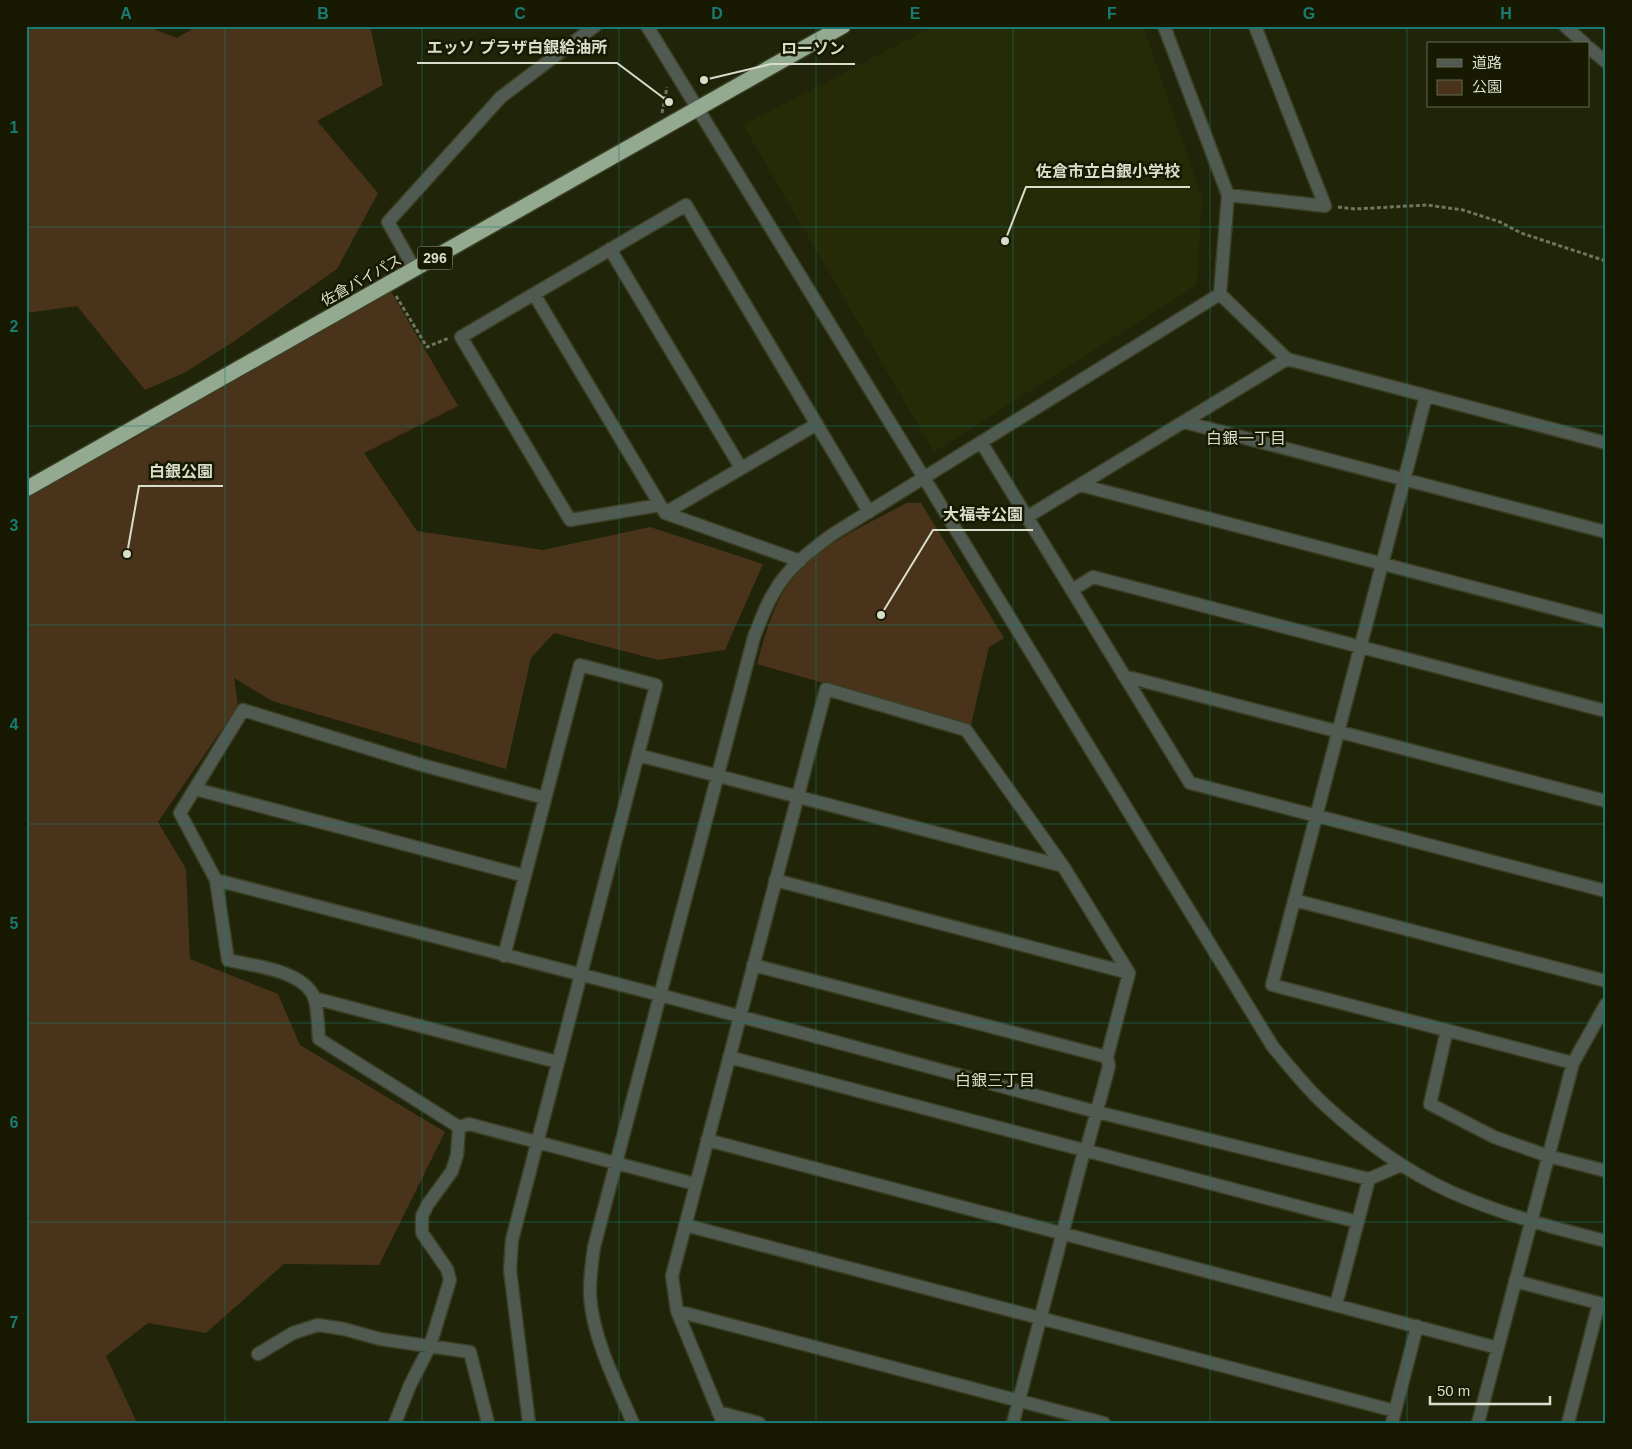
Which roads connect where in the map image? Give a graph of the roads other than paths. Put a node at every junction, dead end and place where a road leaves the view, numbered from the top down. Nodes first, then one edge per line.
1 (595, 26) edge
2 (647, 26) edge
3 (843, 26) edge
4 (1164, 26) edge
5 (1255, 26) edge
6 (1565, 26) edge
7 (1583, 42) edge
8 (1590, 49) edge
9 (1606, 62) edge
10 (696, 108) junction
11 (1228, 195) junction
12 (610, 249) junction
13 (415, 270) junction
14 (534, 294) junction
15 (1220, 294) junction
16 (1287, 359) junction
17 (1426, 396) junction
18 (1184, 422) junction
19 (816, 424) junction
20 (981, 442) junction
21 (1606, 442) edge
22 (741, 468) junction
23 (924, 478) junction
24 (1404, 479) junction
25 (1080, 485) junction
26 (26, 489) edge
27 (663, 510) junction
28 (869, 512) junction
29 (1027, 517) junction
30 (1606, 532) edge
31 (800, 560) junction
32 (1382, 564) junction
33 (1072, 590) junction
34 (1606, 622) edge
35 (1360, 647) junction
36 (1124, 676) junction
37 (1606, 711) edge
38 (1338, 732) junction
39 (638, 755) junction
40 (718, 776) junction
41 (195, 789) junction
42 (797, 796) junction
43 (545, 798) junction
44 (1606, 802) edge
45 (1316, 816) junction
46 (1063, 866) junction
47 (525, 876) junction
48 (216, 880) junction
49 (775, 880) junction
50 (1606, 891) edge
51 (1294, 900) junction
52 (504, 956) junction
53 (753, 965) junction
54 (1129, 973) junction
55 (580, 975) junction
56 (1606, 981) edge
57 (660, 995) junction
58 (314, 998) junction
59 (1606, 1004) edge
60 (739, 1017) junction
61 (1447, 1030) junction
62 (728, 1057) junction
63 (1107, 1057) junction
64 (557, 1062) junction
65 (1573, 1063) junction
66 (1097, 1112) junction
67 (459, 1127) junction
68 (707, 1140) junction
69 (536, 1142) junction
70 (1085, 1151) junction
71 (1548, 1156) junction
72 (616, 1163) junction
73 (1400, 1164) junction
74 (1606, 1171) edge
75 (1369, 1179) junction
76 (695, 1184) junction
77 (1358, 1222) junction
78 (1531, 1222) junction
79 (684, 1225) junction
80 (1062, 1233) junction
81 (1606, 1241) edge
82 (1515, 1281) junction
83 (1602, 1304) edge
84 (1336, 1305) junction
85 (677, 1311) junction
86 (1040, 1318) junction
87 (1417, 1326) junction
88 (430, 1346) junction
89 (1498, 1348) junction
90 (258, 1354) dead end
91 (1019, 1400) junction
92 (720, 1417) edge
93 (1394, 1417) edge
94 (395, 1423) edge
95 (488, 1423) edge
96 (529, 1423) edge
97 (633, 1423) edge
98 (759, 1423) edge
99 (1013, 1423) edge
100 (1104, 1423) edge
101 (1478, 1423) edge
102 (1568, 1423) edge

1 - 13 street
2 - 10 street
3 - 10 highway, 佐倉バイパス / 296
4 - 11 street
5 - 11 street
6 - 7 street
8 - 9 street
10 - 13 highway, 佐倉バイパス / 296
10 - 23 street
11 - 15 street
12 - 14 street
12 - 19 street
12 - 22 street
13 - 26 highway, 佐倉バイパス / 296
14 - 27 street
14 - 27 street
15 - 16 street
15 - 20 street
16 - 17 street
16 - 18 street
17 - 21 street
17 - 24 street
18 - 24 street
18 - 25 street
19 - 22 street
19 - 28 street
20 - 23 street
20 - 29 street
22 - 27 street
23 - 28 street
23 - 73 street
24 - 30 street
24 - 32 street
25 - 29 street
25 - 32 street
27 - 31 street
28 - 31 street
29 - 33 street
31 - 40 street
32 - 34 street
32 - 35 street
33 - 35 street
33 - 36 street
35 - 37 street
35 - 38 street
36 - 38 street
36 - 45 street
38 - 44 street
38 - 45 street
39 - 40 street
39 - 43 street
39 - 55 street
40 - 42 street
40 - 57 street
41 - 43 street
41 - 47 street
41 - 48 street
42 - 46 street
42 - 46 street
42 - 49 street
43 - 47 street
45 - 50 street
45 - 51 street
46 - 54 street
47 - 52 street
48 - 52 street
48 - 58 street
49 - 53 street
49 - 54 street
51 - 56 street
51 - 61 street
52 - 55 street
53 - 60 street
53 - 63 street
54 - 63 street
55 - 57 street
55 - 64 street
57 - 60 street
57 - 72 street
58 - 64 street
58 - 67 street
59 - 65 street
60 - 62 street
60 - 66 street
61 - 65 street
61 - 71 street
62 - 68 street
62 - 70 street
63 - 66 street
64 - 69 street
65 - 71 street
66 - 70 street
66 - 75 street
67 - 69 street
67 - 88 street
68 - 76 street
68 - 80 street
69 - 72 street
69 - 96 street
70 - 77 street
70 - 80 street
71 - 74 street
71 - 78 street
72 - 76 street
72 - 97 street
73 - 75 street
73 - 78 street
75 - 77 street
76 - 79 street
77 - 84 street
78 - 81 street
78 - 82 street
79 - 85 street
79 - 86 street
80 - 84 street
80 - 86 street
82 - 83 street
82 - 89 street
83 - 102 street
84 - 87 street
85 - 91 street
85 - 92 street
86 - 91 street
86 - 93 street
87 - 89 street
87 - 93 street
88 - 90 street
88 - 94 street
88 - 95 street
89 - 101 street
91 - 99 street
91 - 100 street
92 - 98 street

